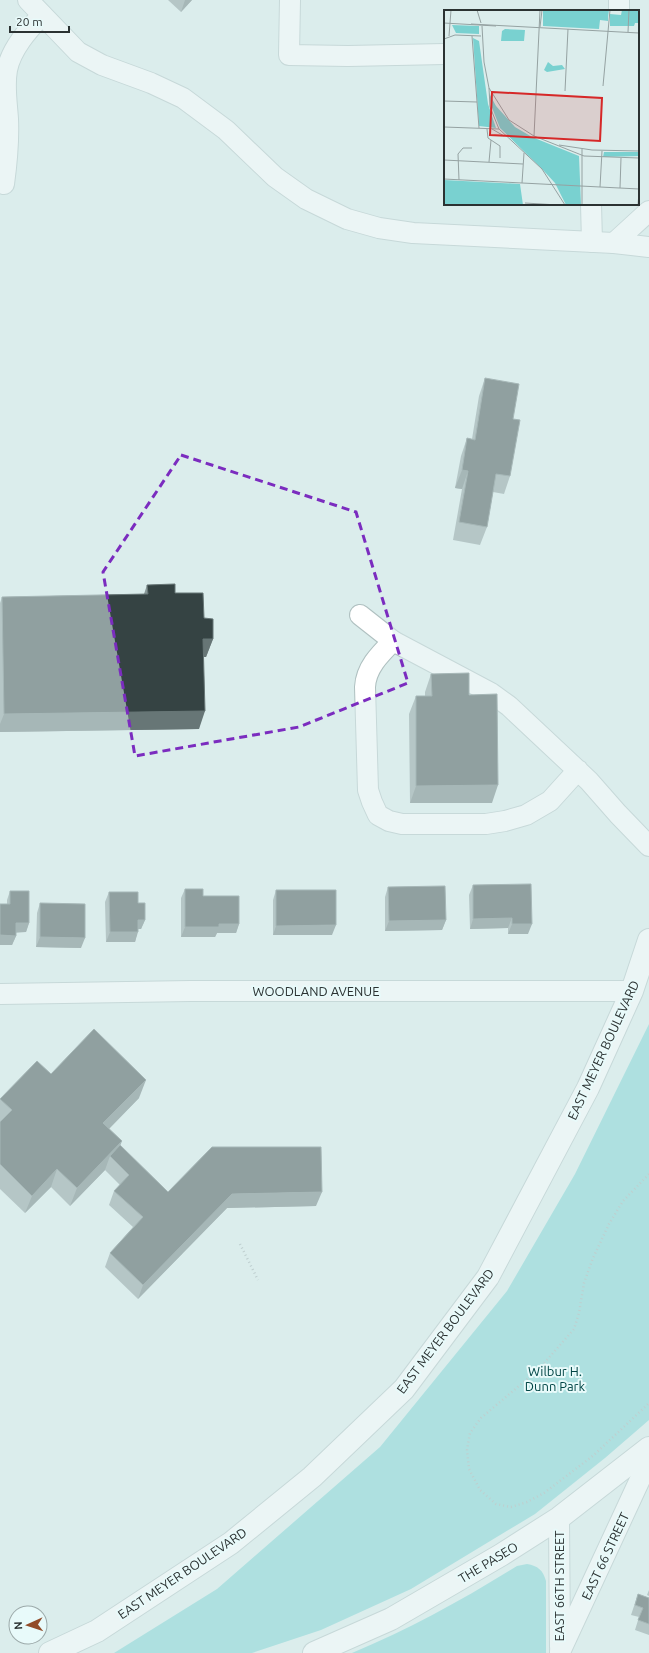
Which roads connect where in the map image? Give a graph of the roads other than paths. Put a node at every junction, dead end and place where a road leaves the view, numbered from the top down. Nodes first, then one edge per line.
1 (28, 0) edge
2 (290, 0) edge
3 (42, 15) junction
4 (444, 54) edge
5 (4, 184) dead end
6 (591, 205) edge
7 (649, 211) edge
8 (592, 242) junction
9 (614, 243) junction
10 (649, 247) edge
11 (360, 615) dead end
12 (392, 641) junction
13 (578, 770) junction
14 (649, 846) edge
15 (649, 940) edge
16 (632, 991) junction
17 (0, 994) edge
18 (649, 1448) edge
19 (649, 1460) edge
20 (559, 1518) junction
21 (560, 1652) edge
22 (50, 1653) edge
23 (314, 1653) edge

1 - 3 street
2 - 4 street
3 - 5 street
3 - 8 street
6 - 8 street
7 - 9 street
8 - 9 street
9 - 10 street
11 - 12 street
12 - 13 street
12 - 13 street
13 - 14 street
15 - 16 main road, EAST MEYER BOULEVARD
16 - 17 street, WOODLAND AVENUE
16 - 22 main road, EAST MEYER BOULEVARD
18 - 20 main road, THE PASEO
19 - 21 street, EAST 66 STREET
20 - 21 street, EAST 66TH STREET
20 - 23 main road, THE PASEO

